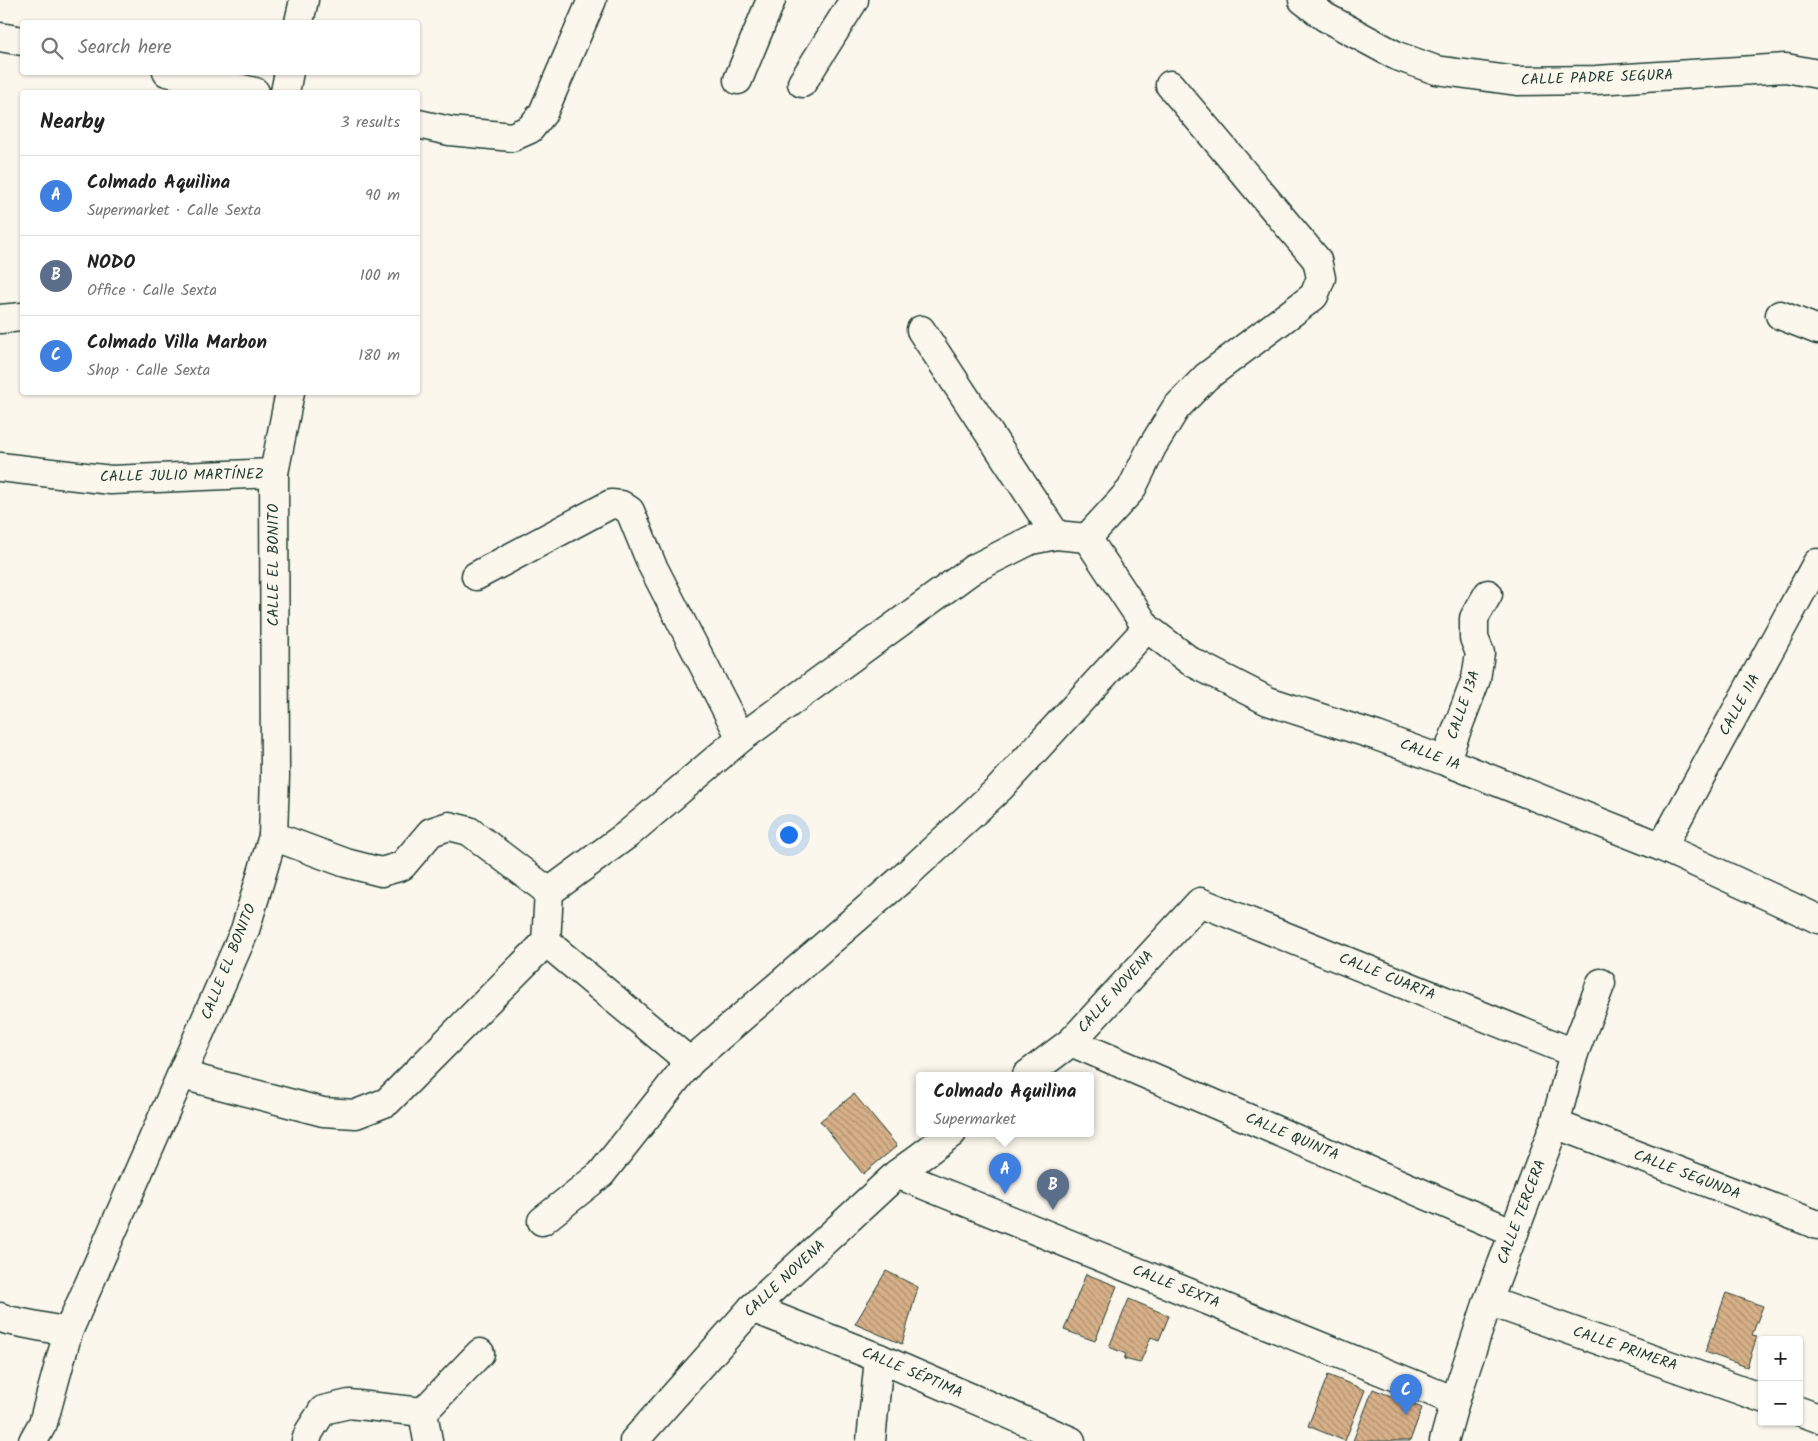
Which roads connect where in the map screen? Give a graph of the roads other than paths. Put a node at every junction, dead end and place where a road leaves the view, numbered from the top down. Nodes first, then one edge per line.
1 (304, 0) edge
2 (592, 0) edge
3 (771, 0) edge
4 (854, 0) edge
5 (1303, 0) edge
6 (299, 20) edge
7 (0, 37) edge
8 (20, 41) edge
9 (1818, 74) edge
10 (180, 75) edge
11 (288, 75) edge
12 (738, 80) dead end
13 (802, 84) dead end
14 (1170, 84) dead end
15 (246, 90) edge
16 (285, 90) edge
17 (420, 124) edge
18 (1780, 315) dead end
19 (20, 317) edge
20 (0, 319) edge
21 (921, 330) dead end
22 (1818, 330) edge
23 (289, 395) edge
24 (0, 468) edge
25 (274, 473) junction
26 (1056, 535) junction
27 (1087, 538) junction
28 (1817, 563) dead end
29 (476, 576) dead end
30 (1488, 594) dead end
31 (1147, 628) junction
32 (741, 738) junction
33 (1445, 761) junction
34 (273, 836) junction
35 (1662, 847) junction
36 (549, 892) junction
37 (1200, 902) joint
38 (1818, 919) edge
39 (546, 942) junction
40 (1601, 983) dead end
41 (1071, 1042) junction
42 (1574, 1053) junction
43 (690, 1062) junction
44 (1031, 1072) edge
45 (182, 1075) junction
46 (1555, 1124) junction
47 (947, 1137) edge
48 (897, 1174) junction
49 (542, 1221) dead end
50 (1818, 1225) edge
51 (1514, 1233) junction
52 (1488, 1301) junction
53 (752, 1308) junction
54 (0, 1317) edge
55 (68, 1332) junction
56 (480, 1352) dead end
57 (879, 1358) junction
58 (1758, 1397) edge
59 (1455, 1401) junction
60 (423, 1412) junction
61 (1803, 1412) edge
62 (1818, 1418) edge
63 (33, 1441) edge
64 (306, 1441) edge
65 (428, 1441) edge
66 (634, 1441) edge
67 (871, 1441) edge
68 (1071, 1441) edge
69 (1444, 1441) edge

1 - 6 street
2 - 17 street
3 - 12 street
4 - 13 street
5 - 9 street, CALLE PADRE SEGURA
7 - 8 street
10 - 15 street
11 - 16 street
14 - 27 street
18 - 22 street
19 - 20 street
21 - 26 street
23 - 25 street, CALLE EL BONITO
24 - 25 street, CALLE JULIO MARTÍNEZ
25 - 34 street, CALLE EL BONITO
26 - 27 street
26 - 32 street
27 - 31 street, CALLE 1A
28 - 35 street, CALLE 11A
29 - 32 street
30 - 33 street, CALLE 13A
31 - 33 street, CALLE 1A
31 - 43 street
32 - 36 street
33 - 35 street, CALLE 1A
34 - 36 street
34 - 45 street, CALLE EL BONITO
35 - 38 street, CALLE 1A
36 - 39 street
37 - 41 street, CALLE NOVENA
37 - 42 street, CALLE CUARTA
39 - 43 street
39 - 45 street
40 - 42 street, CALLE TERCERA
41 - 44 street, CALLE NOVENA
41 - 51 street, CALLE QUINTA
42 - 46 street, CALLE TERCERA
43 - 49 street
45 - 55 street, CALLE EL BONITO
46 - 50 street, CALLE SEGUNDA
46 - 51 street, CALLE TERCERA
47 - 48 street, CALLE NOVENA
48 - 53 street, CALLE NOVENA
48 - 59 street, CALLE SEXTA
51 - 52 street, CALLE TERCERA
52 - 58 street, CALLE PRIMERA
52 - 59 street, CALLE TERCERA
53 - 57 street, CALLE SÉPTIMA
53 - 66 street, CALLE NOVENA
54 - 55 street
55 - 63 street, CALLE EL BONITO
56 - 60 street
57 - 67 street
57 - 68 street, CALLE SÉPTIMA
59 - 69 street, CALLE TERCERA
60 - 64 street
60 - 65 street
61 - 62 street

